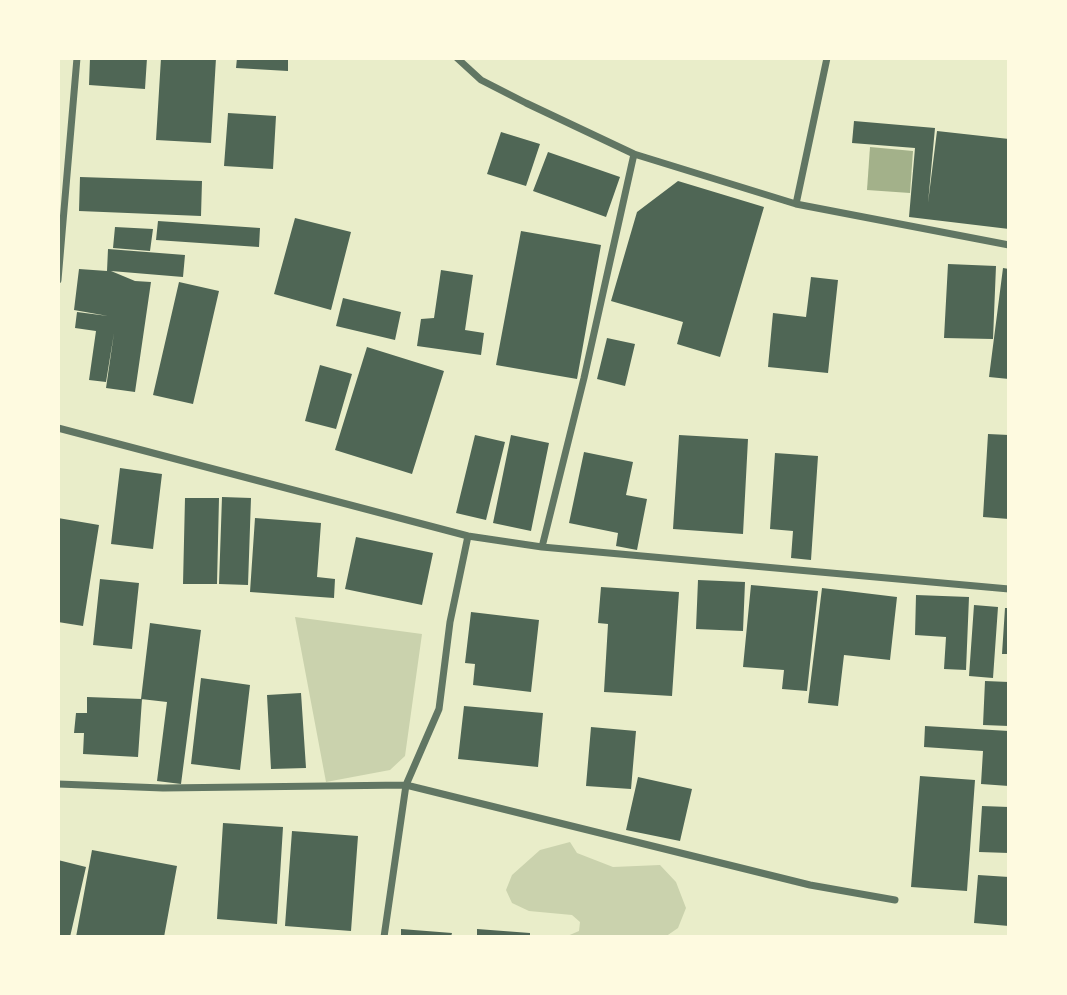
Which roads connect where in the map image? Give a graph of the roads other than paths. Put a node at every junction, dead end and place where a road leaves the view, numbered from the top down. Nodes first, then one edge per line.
1 (77, 58) edge
2 (457, 58) edge
3 (827, 58) edge
4 (634, 153) junction
5 (796, 204) junction
6 (1009, 245) edge
7 (58, 280) edge
8 (58, 428) edge
9 (468, 536) junction
10 (542, 547) junction
11 (1009, 589) edge
12 (58, 784) edge
13 (406, 785) junction
14 (895, 900) dead end
15 (384, 937) edge

1 - 7 street
2 - 4 street
3 - 5 street
4 - 5 street
4 - 10 street
5 - 6 street
8 - 9 street
9 - 10 street
9 - 13 street
10 - 11 street
12 - 13 street
13 - 14 street
13 - 15 street

